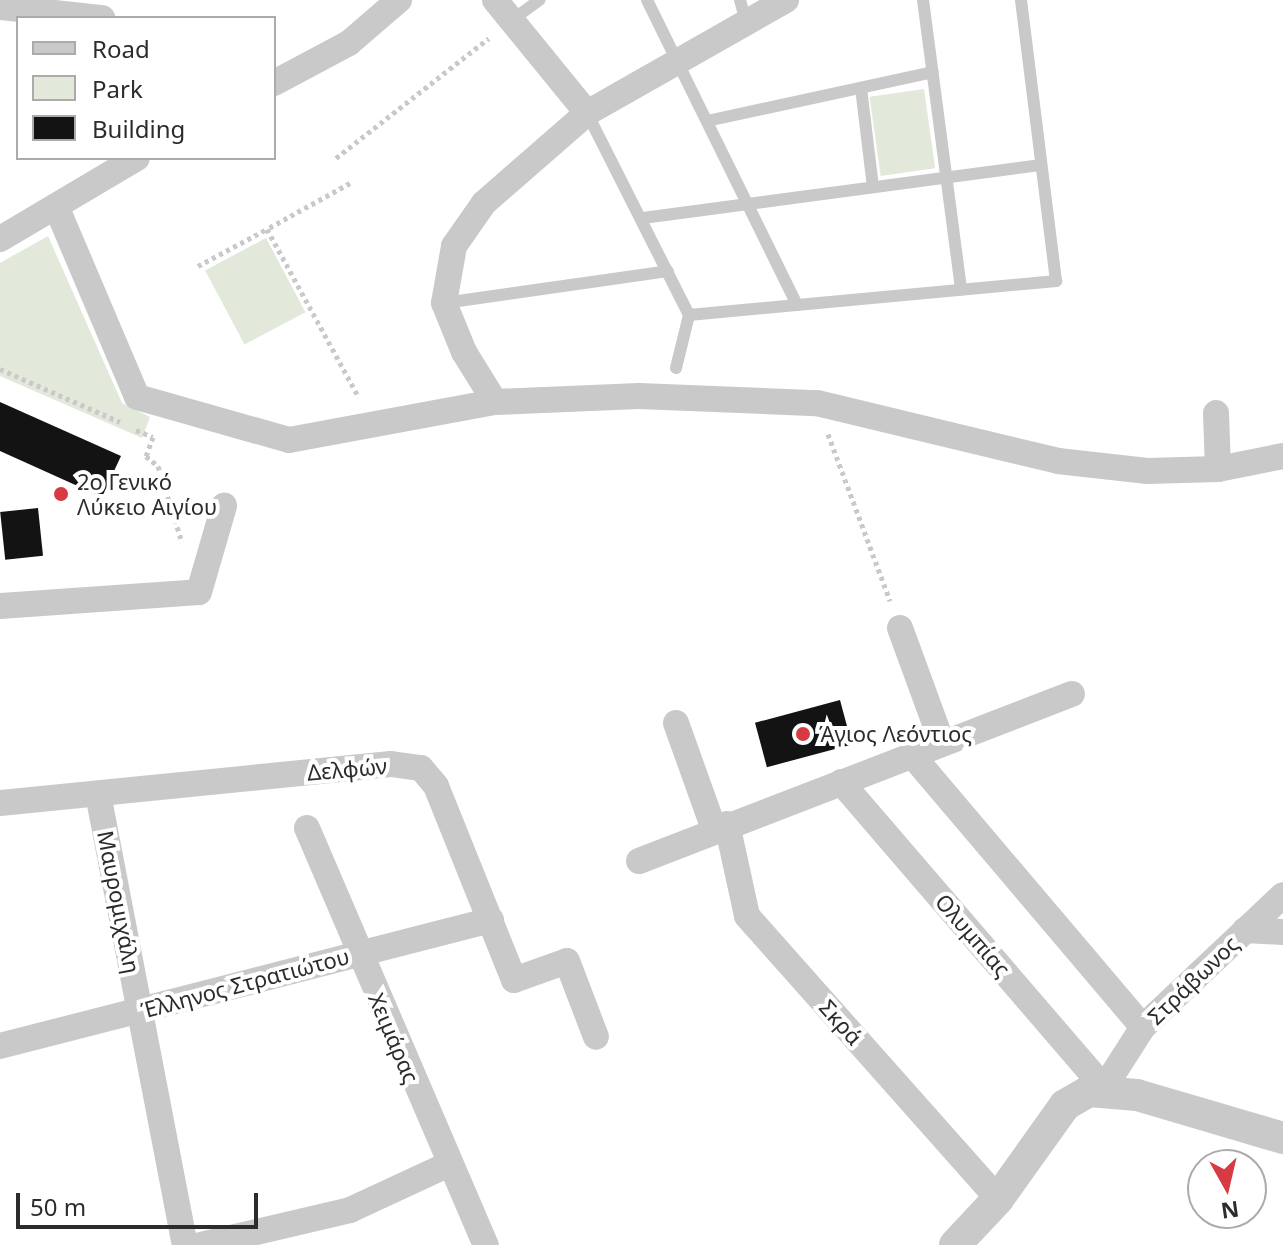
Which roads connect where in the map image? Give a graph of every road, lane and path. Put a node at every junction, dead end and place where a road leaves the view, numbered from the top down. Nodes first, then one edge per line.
1 (399, 0) edge
2 (540, 0) edge
3 (647, 0) edge
4 (786, 0) edge
5 (923, 0) edge
6 (1021, 0) edge
7 (0, 7) edge
8 (504, 10) edge
9 (743, 11) edge
10 (83, 16) edge
11 (678, 61) junction
12 (933, 72) junction
13 (276, 82) edge
14 (861, 88) junction
15 (587, 113) junction
16 (707, 121) junction
17 (336, 158) dead end
18 (134, 160) edge
19 (1039, 165) junction
20 (947, 177) junction
21 (350, 183) dead end
22 (873, 187) junction
23 (748, 204) junction
24 (56, 206) junction
25 (643, 218) junction
26 (267, 229) junction
27 (0, 239) edge
28 (198, 266) dead end
29 (668, 271) junction
30 (961, 290) junction
31 (444, 303) junction
32 (797, 305) junction
33 (689, 315) junction
34 (676, 368) dead end
35 (0, 369) edge
36 (495, 402) junction
37 (1216, 413) dead end
38 (374, 426) junction
39 (831, 444) dead end
40 (1283, 456) edge
41 (1218, 469) junction
42 (224, 506) dead end
43 (199, 592) junction
44 (0, 606) edge
45 (900, 628) joint
46 (1072, 694) dead end
47 (676, 723) dead end
48 (942, 743) junction
49 (912, 755) junction
50 (841, 782) junction
51 (98, 794) junction
52 (0, 803) edge
53 (720, 826) junction
54 (307, 828) dead end
55 (639, 861) dead end
56 (1283, 895) edge
57 (491, 920) junction
58 (1245, 930) junction
59 (1283, 932) edge
60 (359, 953) junction
61 (140, 1010) junction
62 (1143, 1027) junction
63 (596, 1037) dead end
64 (0, 1046) edge
65 (1104, 1088) junction
66 (1283, 1138) edge
67 (447, 1165) junction
68 (998, 1199) junction
69 (185, 1245) edge
70 (201, 1245) edge
71 (486, 1245) edge
72 (955, 1245) edge

1 - 13 street
2 - 8 lane
3 - 11 lane
4 - 9 street
5 - 12 lane
6 - 19 lane
7 - 10 street
8 - 15 street
8 - 17 path
9 - 11 street
11 - 15 street
11 - 16 lane
12 - 14 lane
12 - 20 lane
14 - 16 lane
14 - 22 lane
15 - 25 lane
15 - 31 street
16 - 23 lane
18 - 24 street
19 - 20 lane
19 - 30 lane
20 - 22 lane
20 - 30 lane
21 - 26 path
22 - 23 lane
23 - 25 lane
23 - 32 lane
24 - 27 street
24 - 38 street
25 - 29 lane
26 - 28 path
26 - 38 path
29 - 31 lane
29 - 33 lane
30 - 32 lane
31 - 36 street
32 - 33 lane
33 - 34 lane
35 - 43 path
36 - 38 street
36 - 41 street
37 - 41 street
39 - 45 path
40 - 41 street
42 - 43 street
43 - 44 street
45 - 48 street
46 - 48 street
47 - 53 street, Σκρά
48 - 49 street
49 - 50 street
49 - 62 street
50 - 53 street
50 - 65 street, Ολυμπίας
51 - 52 street, Δελφών
51 - 57 street, Δελφών
51 - 61 street, Μαυρομιχάλη
53 - 55 street
53 - 68 street, Σκρά
54 - 60 street, Χειμάρας
56 - 58 street, Στράβωνος
57 - 60 street, Έλληνος Στρατιώτου
57 - 63 street, Δελφών
58 - 59 street
58 - 62 street, Στράβωνος
60 - 61 street, Έλληνος Στρατιώτου
60 - 67 street, Χειμάρας
61 - 64 street, Έλληνος Στρατιώτου
61 - 69 street, Μαυρομιχάλη
62 - 65 street, Στράβωνος
65 - 66 street
65 - 68 street
67 - 70 street
67 - 71 street, Χειμάρας
68 - 72 street

